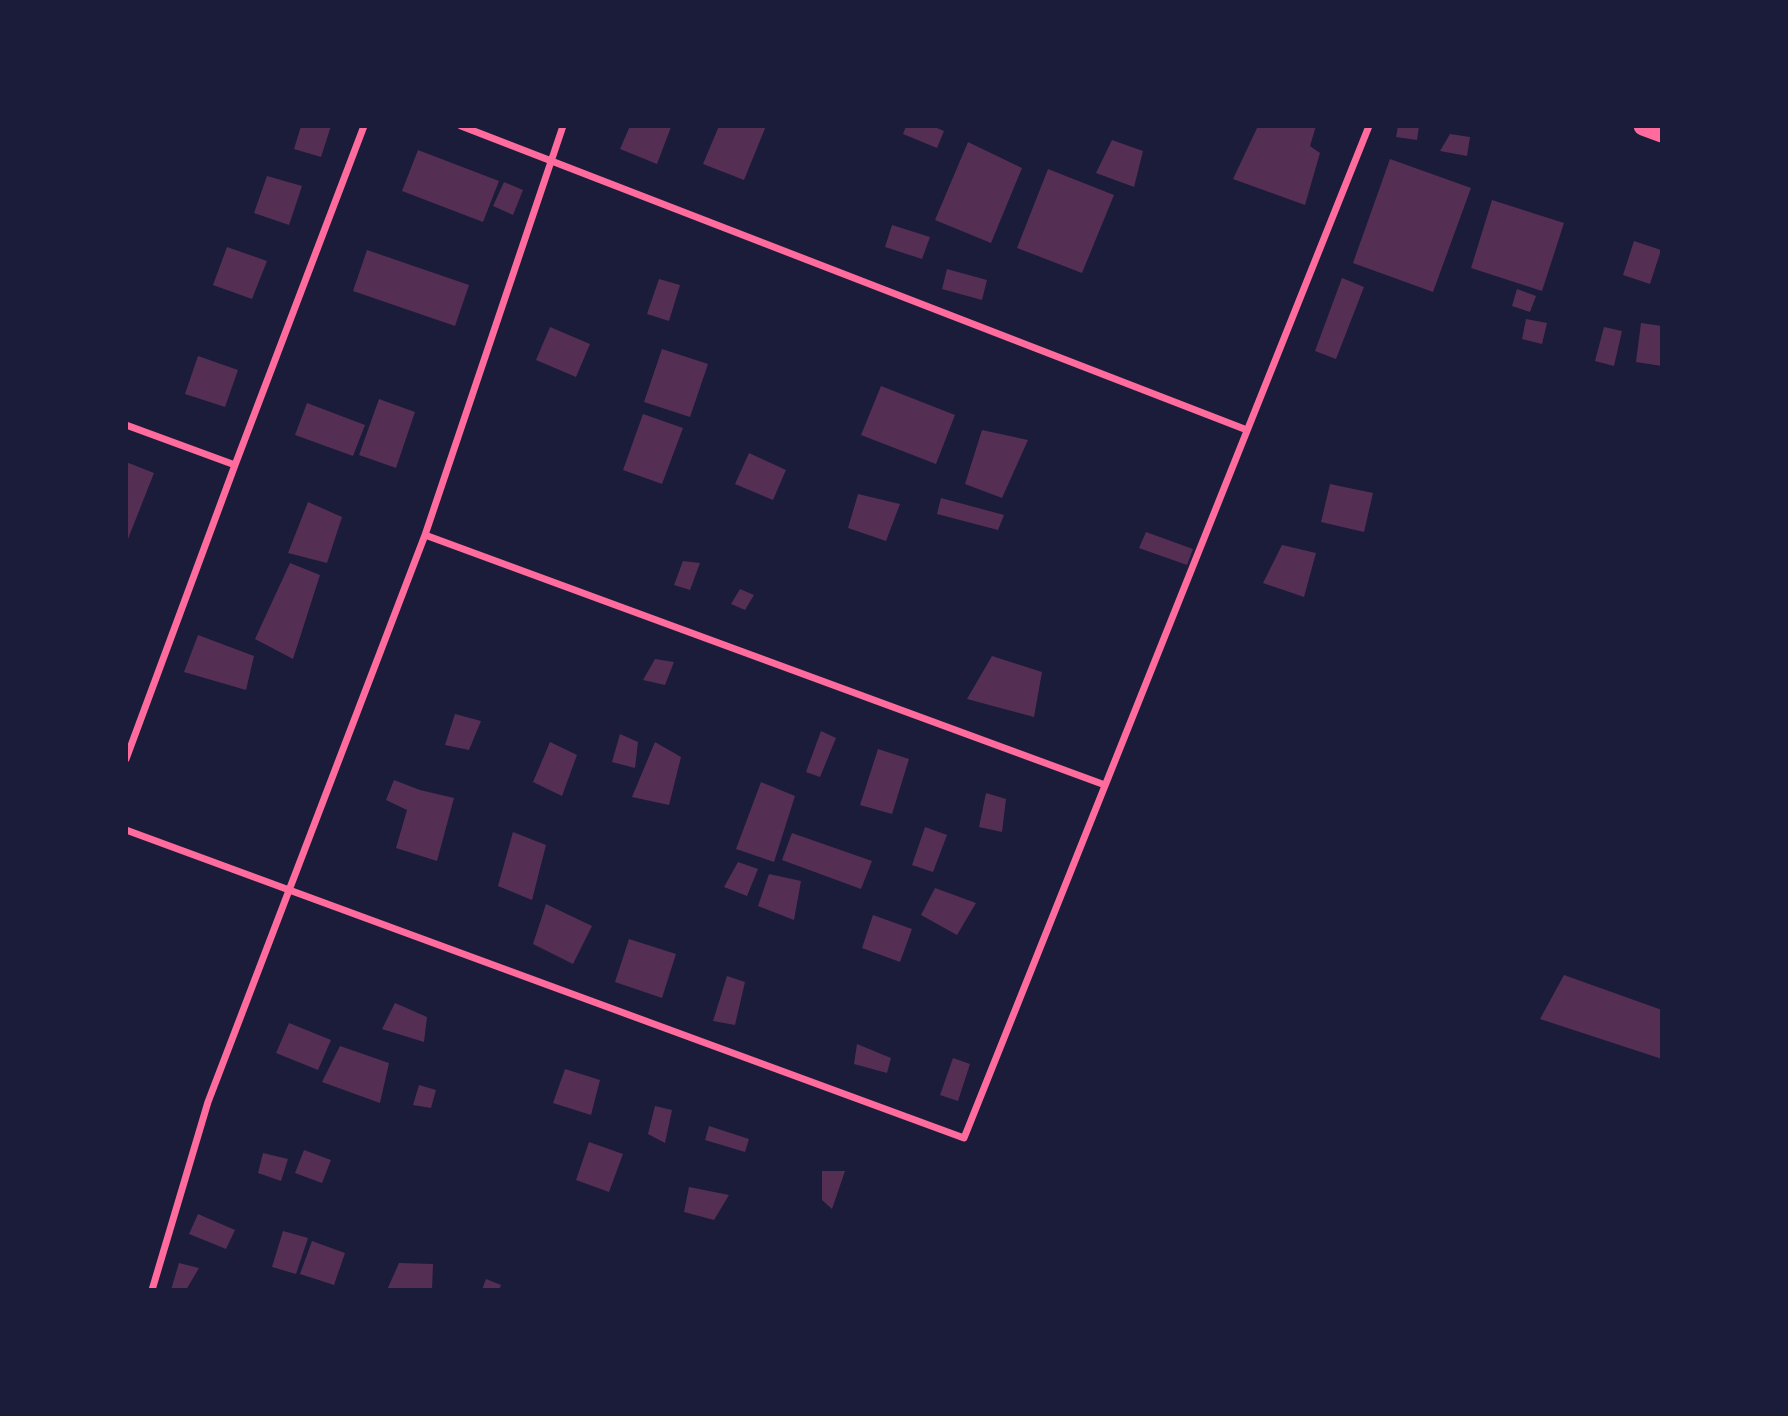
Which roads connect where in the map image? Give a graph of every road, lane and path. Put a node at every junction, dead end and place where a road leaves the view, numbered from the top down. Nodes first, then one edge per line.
1 (364, 126) edge
2 (461, 126) edge
3 (564, 126) edge
4 (1368, 126) edge
5 (1643, 126) edge
6 (1662, 133) edge
7 (552, 161) junction
8 (126, 425) edge
9 (1247, 430) junction
10 (235, 465) junction
11 (425, 535) junction
12 (126, 759) edge
13 (1105, 785) junction
14 (126, 830) edge
15 (289, 890) junction
16 (152, 1290) edge

1 - 10 street
2 - 7 street
3 - 7 street
4 - 9 street
5 - 6 highway
7 - 9 street
7 - 11 street
8 - 10 street
9 - 13 street
10 - 12 street
11 - 13 street
11 - 15 street
13 - 15 street
14 - 15 street
15 - 16 street

